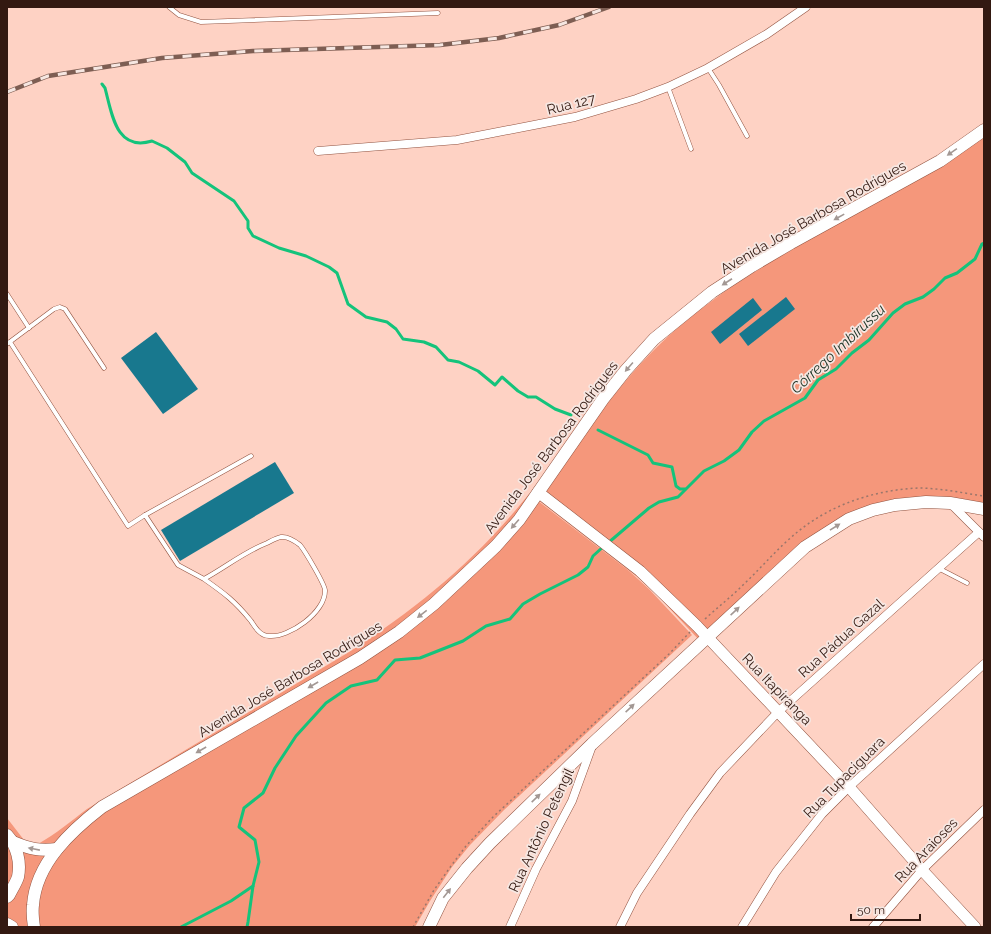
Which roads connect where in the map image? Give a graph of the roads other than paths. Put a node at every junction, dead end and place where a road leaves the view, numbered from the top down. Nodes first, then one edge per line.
1 (170, 7) edge
2 (806, 7) edge
3 (438, 12) dead end
4 (708, 68) junction
5 (668, 87) junction
6 (984, 130) edge
7 (747, 136) dead end
8 (691, 149) dead end
9 (318, 151) dead end
10 (7, 294) edge
11 (29, 328) junction
12 (9, 343) edge
13 (104, 368) dead end
14 (251, 456) dead end
15 (538, 492) junction
16 (950, 503) junction
17 (984, 509) edge
18 (145, 515) junction
19 (981, 535) edge
20 (938, 568) junction
21 (204, 578) junction
22 (967, 583) dead end
23 (706, 637) junction
24 (984, 664) edge
25 (778, 712) junction
26 (592, 744) junction
27 (850, 787) junction
28 (984, 810) edge
29 (10, 838) edge
30 (57, 849) junction
31 (922, 870) junction
32 (7, 897) edge
33 (7, 924) edge
34 (12, 927) edge
35 (34, 927) edge
36 (429, 927) edge
37 (510, 927) edge
38 (620, 927) edge
39 (742, 927) edge
40 (873, 927) edge
41 (975, 927) edge

1 - 3 lane
2 - 4 street, Rua 127
4 - 5 street, Rua 127
4 - 7 lane
5 - 8 lane
5 - 9 street, Rua 127
6 -> 15 main road, Avenida José Barbosa Rodrigues
10 - 11 lane
11 - 12 lane
11 - 13 lane
12 - 18 lane
14 - 18 lane
15 - 23 street, Rua Itapiranga
15 -> 30 main road, Avenida José Barbosa Rodrigues
16 - 17 main road
16 - 19 street
23 -> 16 main road
18 - 21 lane
19 - 20 street, Rua Pádua Gazal
20 - 22 lane
20 - 25 street, Rua Pádua Gazal
21 - 21 lane
23 - 25 street, Rua Itapiranga
26 -> 23 main road
24 - 27 street, Rua Tupaciguara
25 - 27 street, Rua Itapiranga
25 - 38 street, Rua Pádua Gazal
36 -> 26 main road
26 - 37 street, Rua Antônio Petengil
27 - 31 street, Rua Itapiranga
27 - 39 street, Rua Tupaciguara
28 - 31 street, Rua Araioses
30 -> 29 main road
29 - 32 main road
30 - 35 main road, Avenida José Barbosa Rodrigues
31 - 40 street, Rua Araioses
31 - 41 street, Rua Itapiranga
33 - 34 main road

